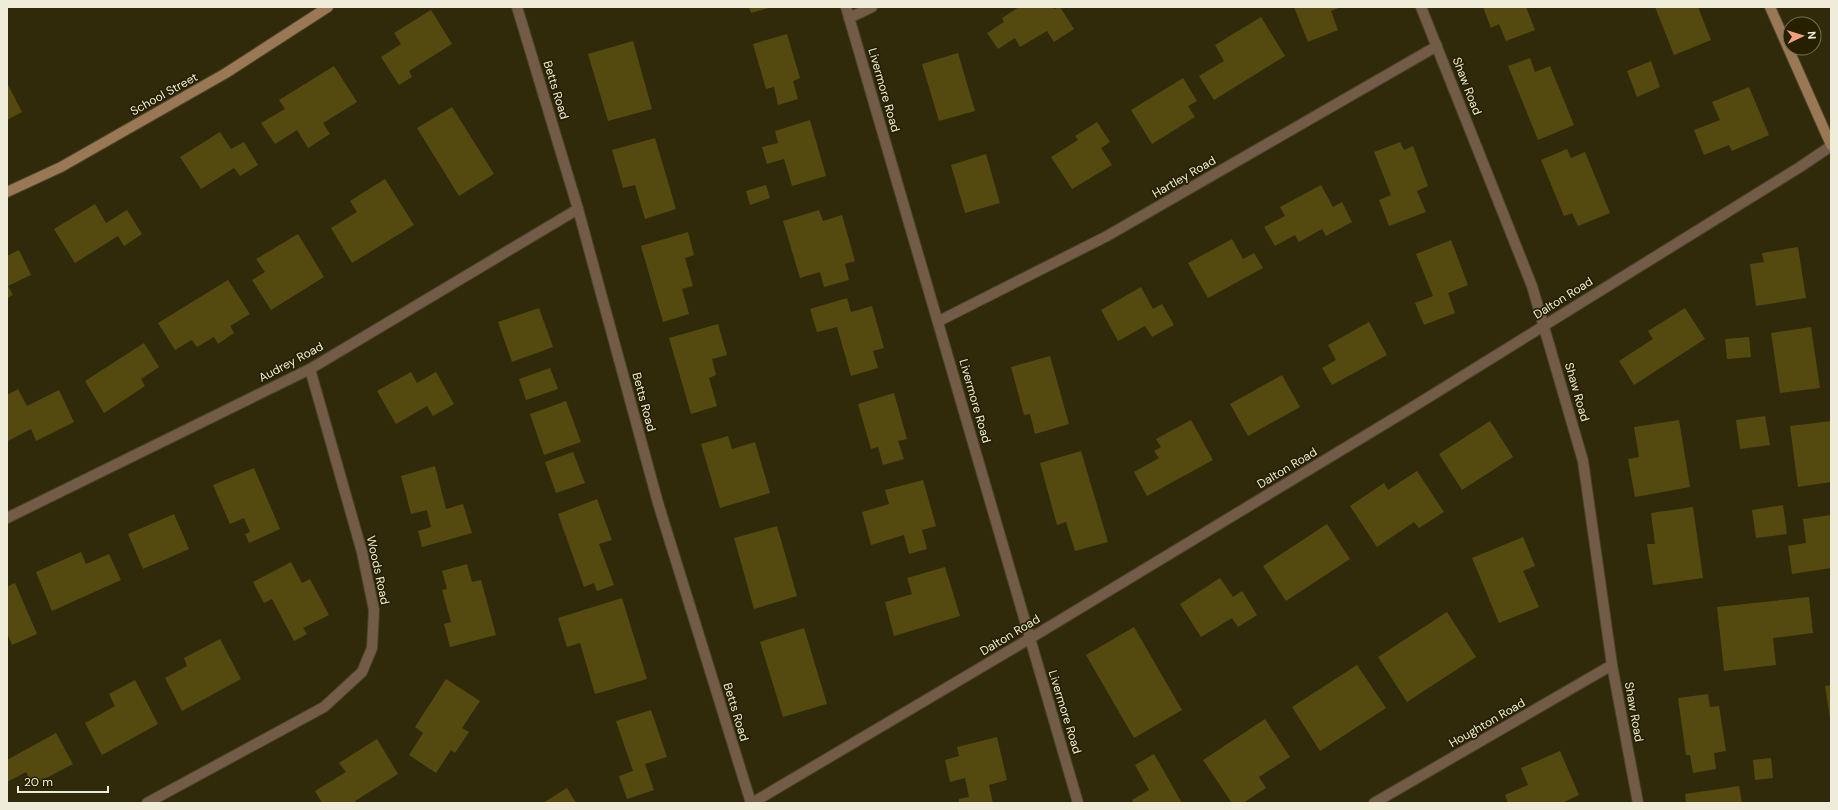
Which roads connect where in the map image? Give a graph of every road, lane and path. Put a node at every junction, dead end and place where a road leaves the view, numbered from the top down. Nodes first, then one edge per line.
1 (328, 7) edge
2 (517, 7) edge
3 (846, 7) edge
4 (872, 7) edge
5 (1421, 7) edge
6 (1770, 7) edge
7 (849, 18) junction
8 (1438, 46) junction
9 (1831, 146) edge
10 (7, 192) edge
11 (578, 209) junction
12 (939, 321) junction
13 (1544, 325) junction
14 (310, 369) junction
15 (7, 518) edge
16 (1029, 639) junction
17 (1612, 665) junction
18 (147, 803) edge
19 (751, 803) edge
20 (1078, 803) edge
21 (1374, 803) edge
22 (1638, 803) edge

1 - 10 street, School Street
2 - 11 street, Betts Road
3 - 7 street, Livermore Road
4 - 7 street
5 - 8 street, Shaw Road
6 - 9 street
7 - 12 street, Livermore Road
8 - 12 street, Hartley Road
8 - 13 street, Shaw Road
9 - 13 street, Dalton Road
11 - 14 street, Audrey Road
11 - 19 street, Betts Road
12 - 16 street, Livermore Road
13 - 16 street, Dalton Road
13 - 17 street, Shaw Road
14 - 15 street, Audrey Road
14 - 18 street, Woods Road
16 - 19 street, Dalton Road
16 - 20 street, Livermore Road
17 - 21 street, Houghton Road
17 - 22 street, Shaw Road

